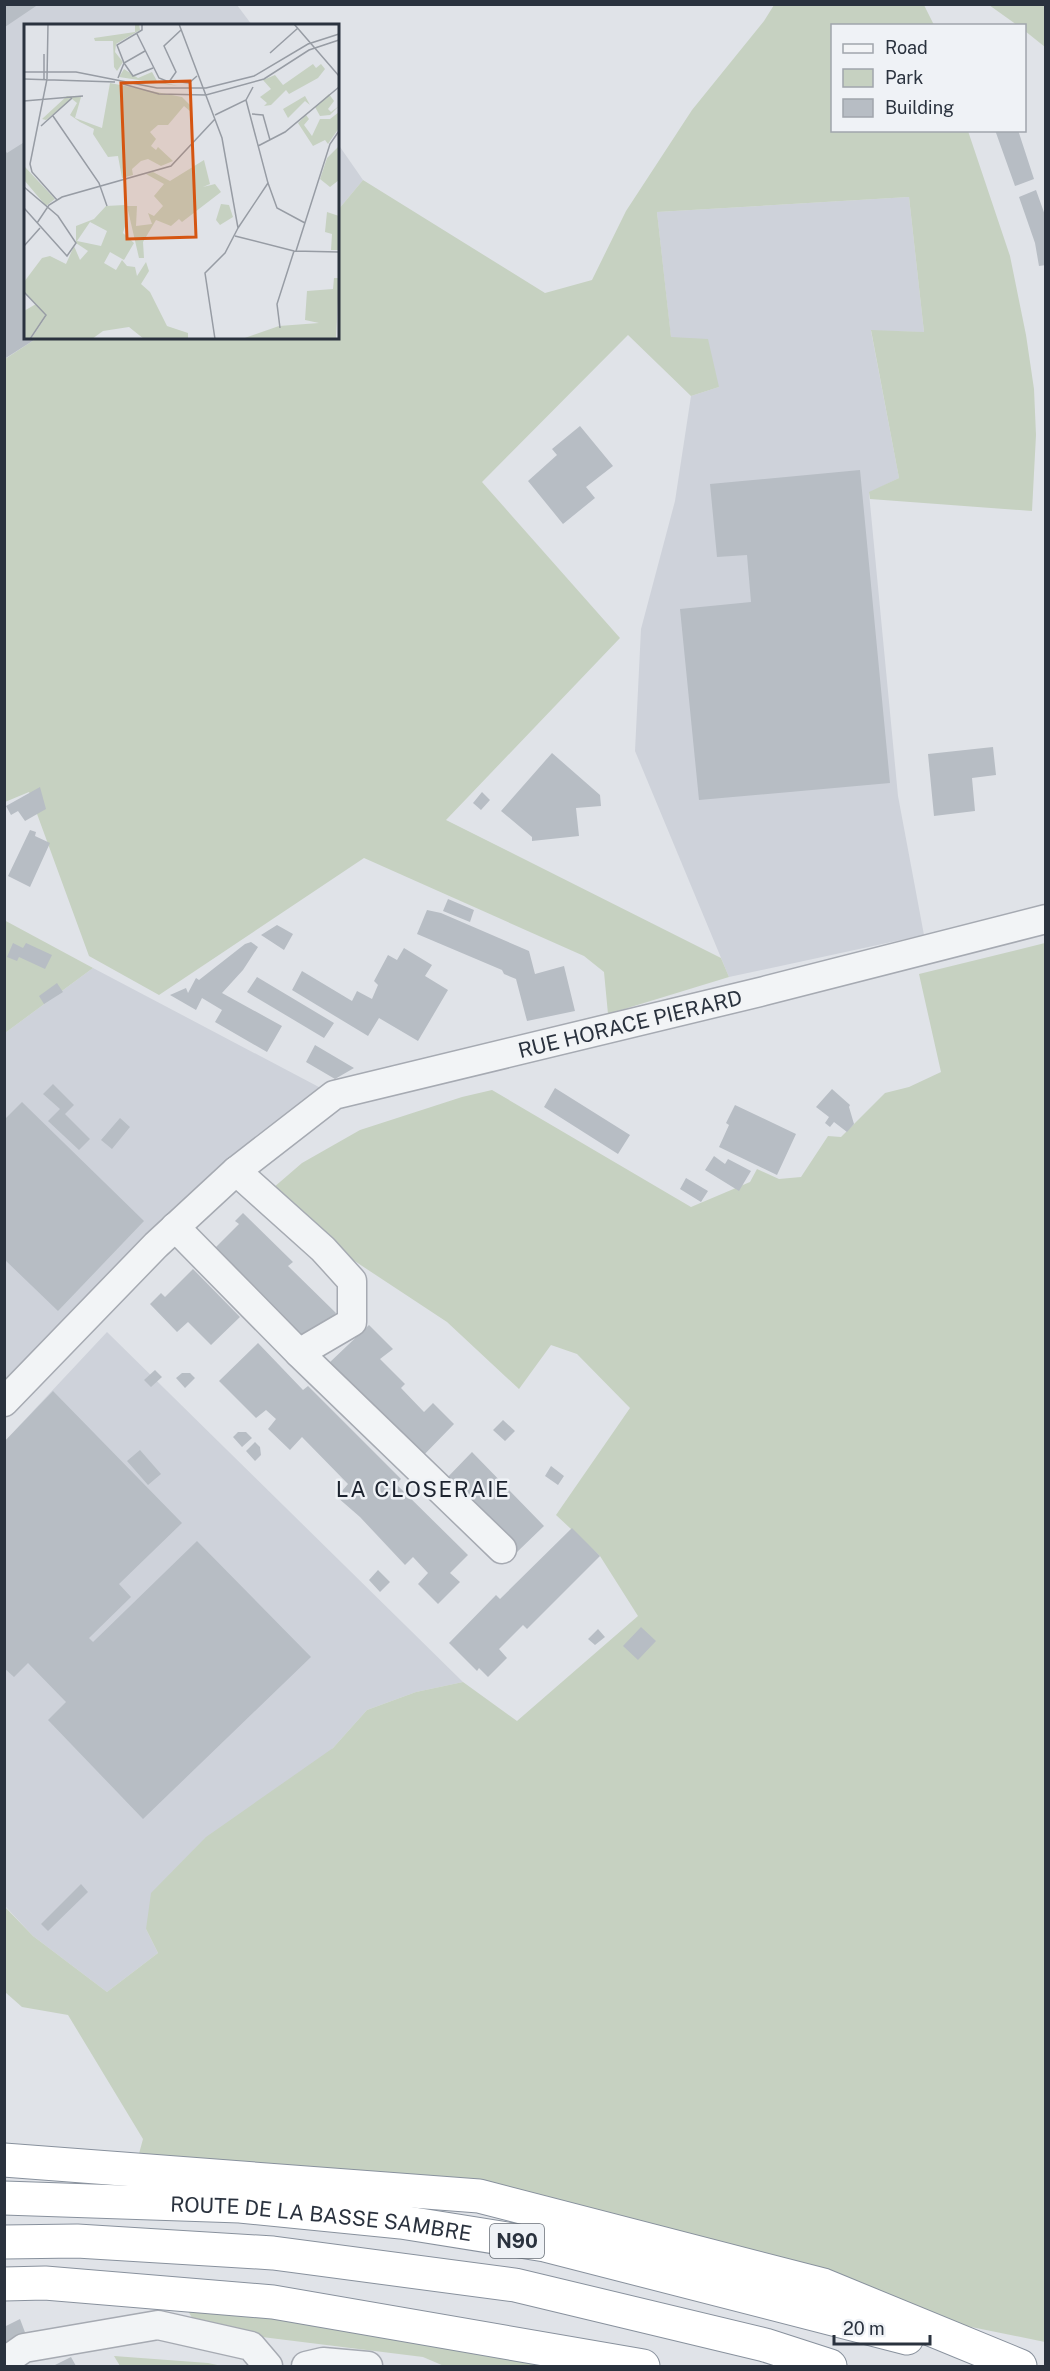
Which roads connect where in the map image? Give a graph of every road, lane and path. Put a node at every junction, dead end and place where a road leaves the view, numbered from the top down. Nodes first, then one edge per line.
1 (1046, 919) edge
2 (236, 1171) junction
3 (175, 1227) junction
4 (299, 1353) junction
5 (4, 1402) edge
6 (502, 1549) dead end
7 (4, 2160) edge
8 (4, 2198) edge
9 (4, 2242) edge
10 (4, 2284) edge
11 (4, 2362) edge
12 (268, 2367) edge
13 (306, 2367) edge
14 (368, 2367) edge
15 (643, 2367) edge
16 (830, 2367) edge
17 (1018, 2367) edge

1 - 2 street, RUE HORACE PIERARD
2 - 3 street, RUE HORACE PIERARD
2 - 4 street
3 - 4 street
3 - 5 street, RUE HORACE PIERARD
4 - 6 street
7 - 17 highway
8 - 17 highway, ROUTE DE LA BASSE SAMBRE / N90
9 - 16 highway, ROUTE DE LA BASSE SAMBRE / N90
10 - 15 highway
11 - 12 street
13 - 14 street

